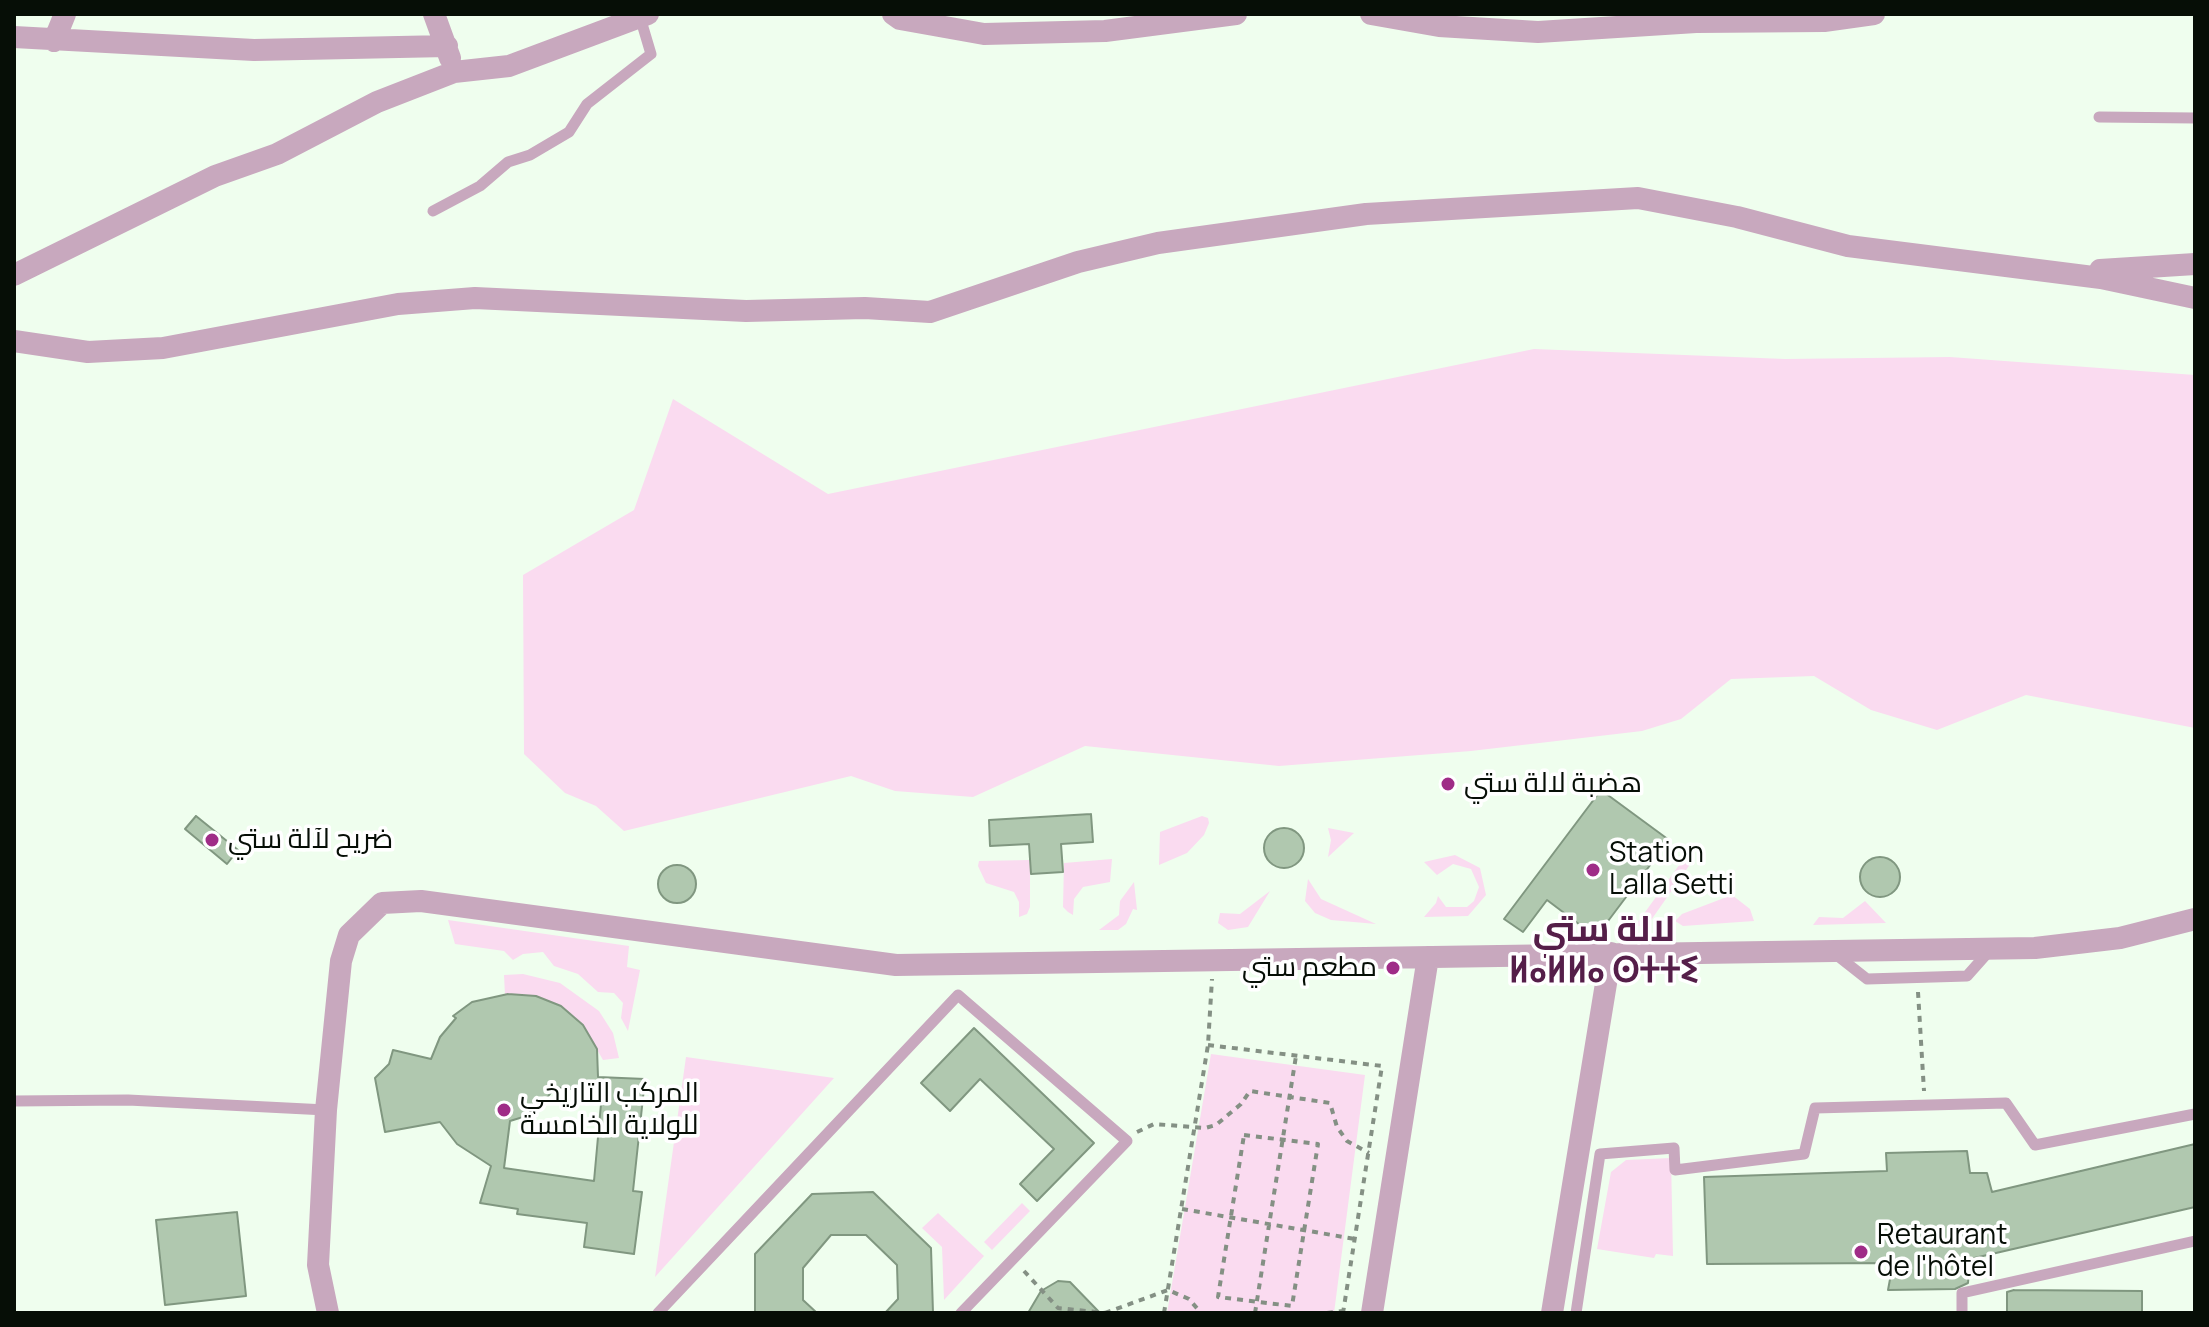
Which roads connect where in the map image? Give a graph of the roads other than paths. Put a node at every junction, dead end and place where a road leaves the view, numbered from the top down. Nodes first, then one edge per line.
1 (65, 14) edge
2 (434, 14) edge
3 (893, 14) edge
4 (1236, 14) edge
5 (1371, 14) edge
6 (1874, 14) edge
7 (644, 15) edge
8 (14, 37) edge
9 (54, 41) junction
10 (447, 46) junction
11 (454, 72) junction
12 (2099, 117) dead end
13 (2195, 118) edge
14 (433, 211) dead end
15 (2195, 264) edge
16 (2066, 272) junction
17 (14, 275) edge
18 (2195, 298) edge
19 (14, 341) edge
20 (2195, 919) edge
21 (1991, 948) junction
22 (1830, 950) junction
23 (1611, 953) junction
24 (1428, 957) junction
25 (14, 1101) edge
26 (326, 1110) junction
27 (2195, 1114) edge
28 (2195, 1241) edge
29 (328, 1313) edge
30 (658, 1313) edge
31 (961, 1313) edge
32 (1372, 1313) edge
33 (1552, 1313) edge
34 (1576, 1313) edge
35 (1962, 1313) edge

1 - 9 street
2 - 10 street
3 - 4 street
5 - 6 street
7 - 11 street
7 - 14 lane
8 - 9 street
9 - 10 street
10 - 11 street
11 - 17 street
12 - 13 lane
15 - 16 street
16 - 18 street
16 - 19 street
20 - 21 street
21 - 22 street
21 - 22 lane
22 - 23 street
23 - 24 street
23 - 33 street
24 - 26 street
24 - 32 street
25 - 26 lane
26 - 29 street
27 - 34 lane
28 - 35 lane
30 - 31 lane

